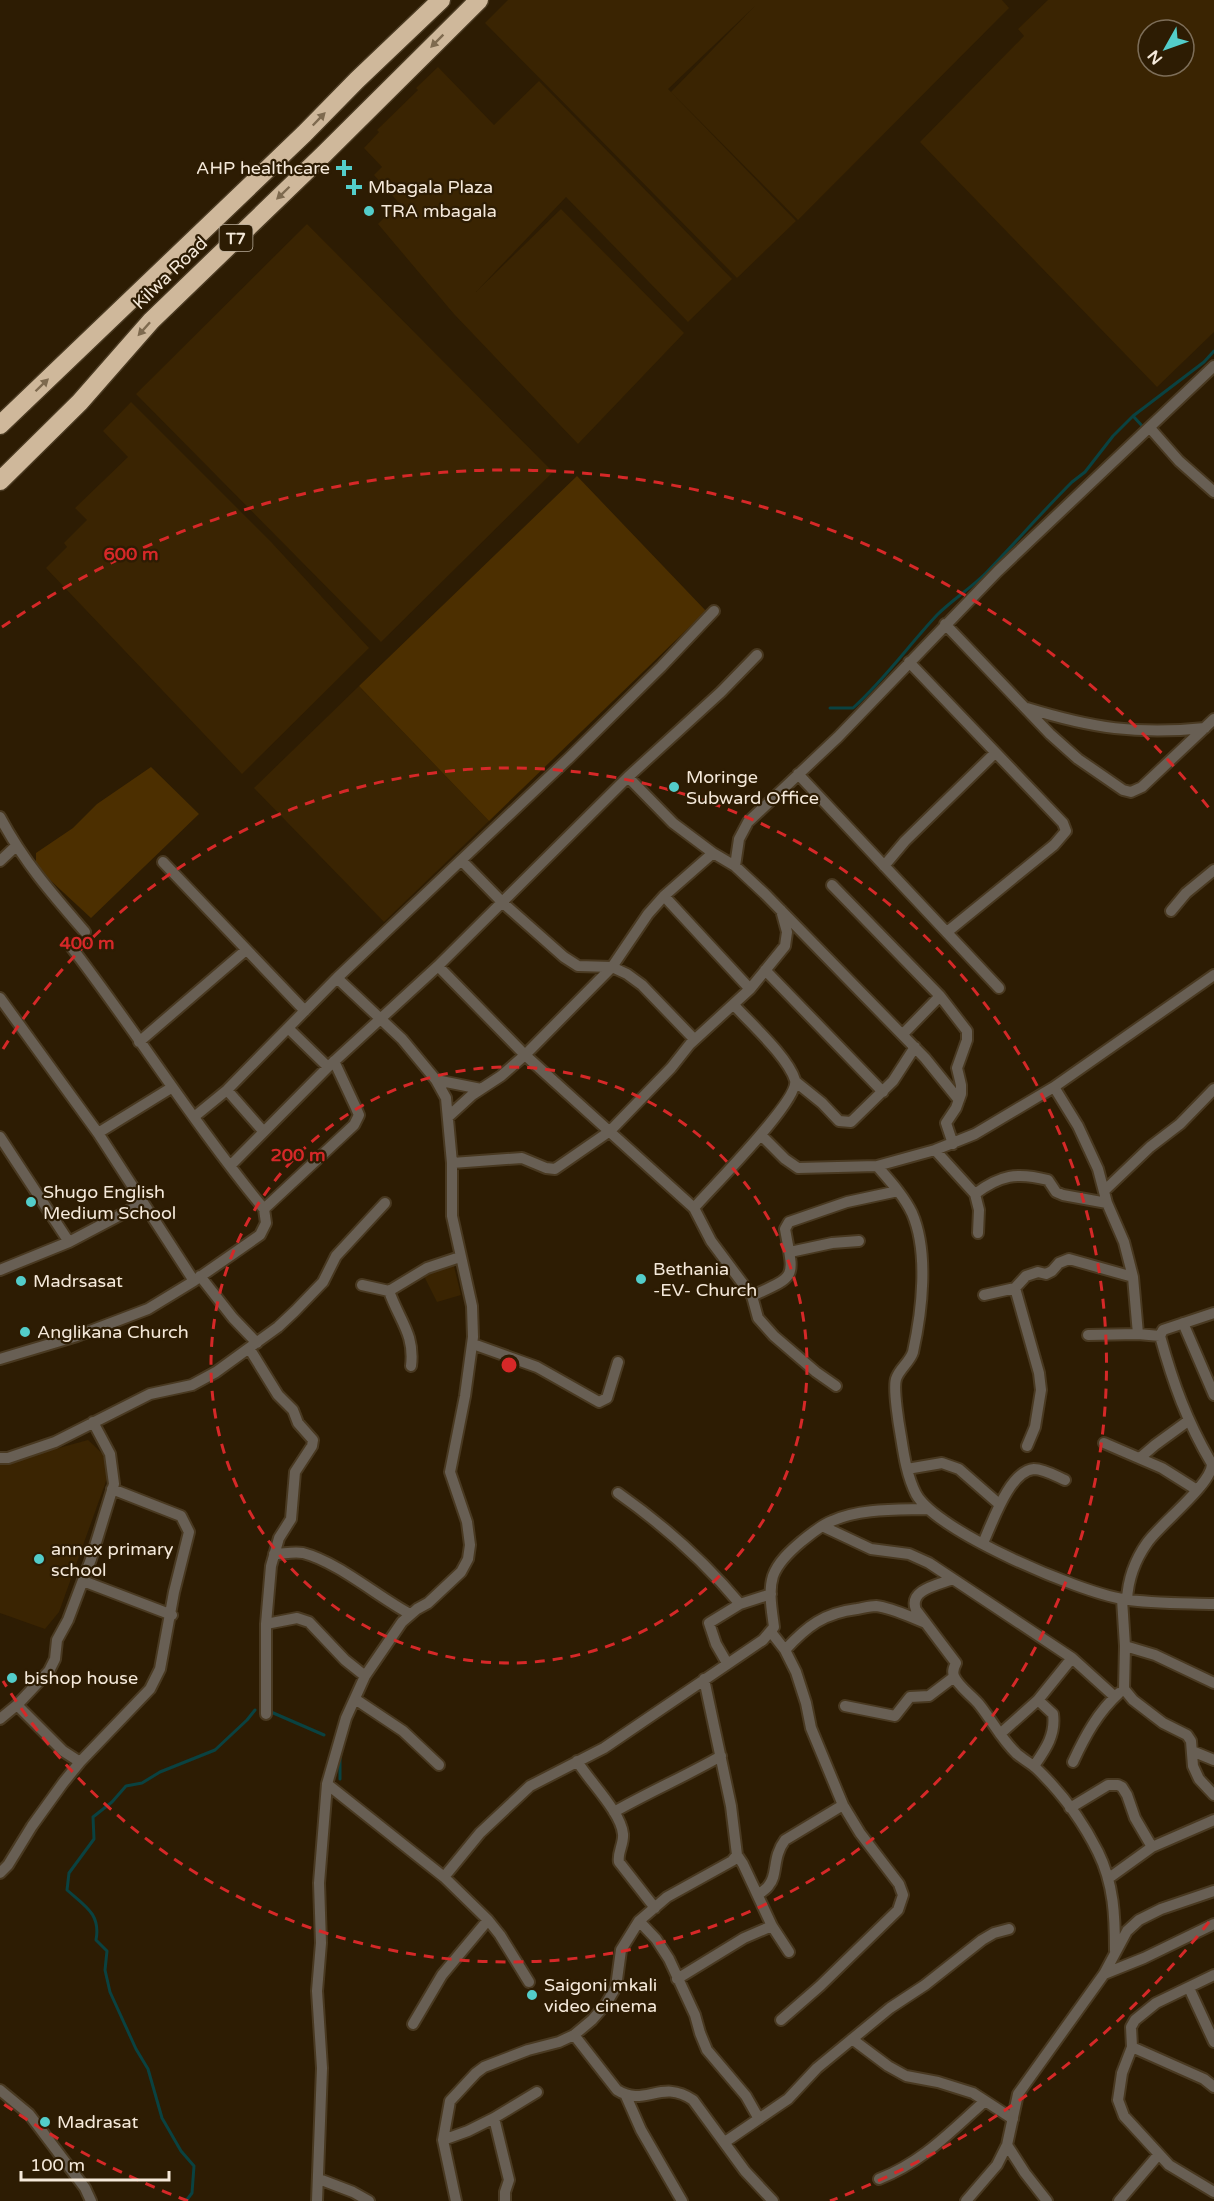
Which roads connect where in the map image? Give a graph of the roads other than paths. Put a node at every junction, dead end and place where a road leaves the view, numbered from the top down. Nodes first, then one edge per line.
1 (441, 0) edge
2 (478, 0) edge
3 (1214, 366) edge
4 (0, 425) edge
5 (1150, 428) junction
6 (0, 482) edge
7 (1214, 492) edge
8 (714, 611) dead end
9 (945, 624) junction
10 (757, 655) dead end
11 (909, 662) junction
12 (1024, 707) junction
13 (1214, 719) edge
14 (1205, 728) junction
15 (995, 753) junction
16 (798, 774) junction
17 (628, 777) junction
18 (0, 817) edge
19 (15, 847) junction
20 (713, 853) junction
21 (0, 861) edge
22 (462, 861) junction
23 (163, 862) dead end
24 (735, 866) junction
25 (884, 866) junction
26 (1214, 870) edge
27 (832, 885) dead end
28 (663, 896) junction
29 (503, 903) junction
30 (781, 910) junction
31 (1171, 911) dead end
32 (86, 932) dead end
33 (947, 932) junction
34 (69, 944) dead end
35 (246, 950) junction
36 (438, 966) junction
37 (612, 967) junction
38 (765, 970) junction
39 (1214, 975) edge
40 (337, 978) junction
41 (999, 988) dead end
42 (750, 989) junction
43 (940, 996) junction
44 (0, 998) edge
45 (734, 1005) junction
46 (305, 1011) junction
47 (381, 1019) junction
48 (288, 1028) junction
49 (903, 1034) junction
50 (694, 1039) junction
51 (139, 1041) junction
52 (915, 1047) junction
53 (525, 1055) junction
54 (331, 1064) junction
55 (436, 1080) junction
56 (795, 1082) junction
57 (1054, 1087) junction
58 (171, 1088) junction
59 (482, 1089) junction
60 (1214, 1089) edge
61 (227, 1090) junction
62 (883, 1092) junction
63 (959, 1100) junction
64 (194, 1117) junction
65 (448, 1117) junction
66 (263, 1131) junction
67 (610, 1131) junction
68 (98, 1132) junction
69 (762, 1135) junction
70 (0, 1137) edge
71 (952, 1144) junction
72 (935, 1150) junction
73 (452, 1163) junction
74 (230, 1166) junction
75 (878, 1166) junction
76 (898, 1191) junction
77 (1104, 1191) junction
78 (975, 1194) junction
79 (143, 1203) junction
80 (385, 1203) dead end
81 (1107, 1203) junction
82 (694, 1208) junction
83 (264, 1209) junction
84 (978, 1233) dead end
85 (859, 1241) dead end
86 (69, 1242) junction
87 (790, 1252) junction
88 (460, 1257) junction
89 (0, 1270) edge
90 (1133, 1277) junction
91 (197, 1279) junction
92 (362, 1285) dead end
93 (1015, 1288) junction
94 (390, 1291) junction
95 (984, 1295) dead end
96 (752, 1296) junction
97 (1214, 1313) edge
98 (1183, 1323) junction
99 (1138, 1334) junction
100 (1088, 1335) dead end
101 (1160, 1336) junction
102 (473, 1344) junction
103 (253, 1346) junction
104 (0, 1359) edge
105 (618, 1362) dead end
106 (411, 1366) dead end
107 (836, 1386) dead end
108 (1214, 1395) edge
109 (1188, 1421) junction
110 (93, 1422) junction
111 (1104, 1443) dead end
112 (1027, 1446) dead end
113 (1141, 1457) junction
114 (0, 1458) edge
115 (907, 1468) junction
116 (1065, 1480) dead end
117 (112, 1490) junction
118 (1197, 1490) junction
119 (618, 1493) dead end
120 (999, 1504) junction
121 (928, 1509) junction
122 (822, 1526) junction
123 (983, 1544) junction
124 (274, 1554) junction
125 (952, 1579) junction
126 (83, 1581) junction
127 (771, 1594) junction
128 (1125, 1599) junction
129 (740, 1604) junction
130 (1214, 1604) edge
131 (410, 1614) junction
132 (172, 1615) junction
133 (926, 1623) junction
134 (266, 1624) junction
135 (771, 1632) junction
136 (1125, 1646) junction
137 (785, 1650) junction
138 (1072, 1658) junction
139 (727, 1663) junction
140 (365, 1677) junction
141 (954, 1677) junction
142 (704, 1679) junction
143 (1214, 1683) edge
144 (1124, 1689) junction
145 (1115, 1697) junction
146 (355, 1700) junction
147 (1038, 1700) junction
148 (17, 1705) junction
149 (845, 1706) dead end
150 (266, 1713) dead end
151 (0, 1719) edge
152 (1000, 1734) junction
153 (1192, 1751) junction
154 (721, 1756) junction
155 (1214, 1760) edge
156 (577, 1761) junction
157 (80, 1762) junction
158 (1073, 1762) dead end
159 (439, 1765) dead end
160 (1034, 1766) junction
161 (327, 1784) junction
162 (1214, 1795) edge
163 (843, 1806) junction
164 (1070, 1808) junction
165 (614, 1812) junction
166 (1214, 1820) edge
167 (1152, 1847) junction
168 (737, 1856) junction
169 (0, 1874) edge
170 (444, 1877) junction
171 (1109, 1878) junction
172 (1213, 1894) edge
173 (758, 1895) junction
174 (655, 1908) junction
175 (488, 1920) junction
176 (639, 1922) junction
177 (1214, 1924) edge
178 (772, 1926) junction
179 (1009, 1929) dead end
180 (1115, 1951) junction
181 (789, 1952) dead end
182 (1104, 1974) junction
183 (1214, 1975) edge
184 (677, 1979) junction
185 (529, 1982) dead end
186 (1189, 1988) junction
187 (781, 2020) dead end
188 (413, 2024) dead end
189 (574, 2035) junction
190 (852, 2039) junction
191 (1214, 2042) edge
192 (1132, 2047) junction
193 (1214, 2087) edge
194 (0, 2090) edge
195 (537, 2092) dead end
196 (626, 2096) junction
197 (985, 2101) junction
198 (494, 2118) junction
199 (759, 2119) junction
200 (1013, 2119) junction
201 (443, 2140) junction
202 (725, 2142) junction
203 (1007, 2145) junction
204 (1159, 2154) junction
205 (319, 2179) junction
206 (879, 2179) dead end
207 (1214, 2192) edge
208 (91, 2201) edge
209 (317, 2201) edge
210 (369, 2201) edge
211 (456, 2201) edge
212 (505, 2201) edge
213 (682, 2201) edge
214 (773, 2201) edge
215 (966, 2201) edge
216 (1047, 2201) edge
217 (1119, 2201) edge

4 -> 1 highway, Kilwa Road / T7
2 -> 6 highway, Kilwa Road / T7
3 - 5 street
5 - 7 street
5 - 9 street
8 - 22 street
9 - 11 street
9 - 12 street
10 - 17 street
11 - 15 street
11 - 16 street
12 - 14 street
12 - 14 street
13 - 14 street
15 - 25 street
15 - 33 street
16 - 24 street
16 - 25 street
17 - 20 street
17 - 29 street
18 - 19 street
19 - 21 street
19 - 32 street
20 - 24 street
20 - 28 street
22 - 29 street
22 - 40 street
23 - 35 street
24 - 30 street
25 - 33 street
26 - 31 street
27 - 43 street
28 - 37 street
28 - 42 street
29 - 36 street
29 - 37 street
30 - 38 street
30 - 49 street
33 - 41 street
34 - 51 street
35 - 46 street
35 - 51 street
36 - 47 street
36 - 53 street
37 - 50 street
37 - 53 street
38 - 42 street
38 - 62 street
39 - 57 street
40 - 46 street
40 - 47 street
42 - 45 street
43 - 49 street
43 - 63 street
44 - 68 street
45 - 50 street
45 - 56 street
46 - 48 street
47 - 54 street
47 - 55 street
48 - 54 street
48 - 61 street
49 - 52 street
50 - 67 street
51 - 58 street
52 - 62 street
52 - 63 street
53 - 59 street
53 - 67 street
54 - 66 street
54 - 83 street
55 - 59 street
55 - 65 street
56 - 62 street
56 - 69 street
57 - 71 street
57 - 77 street
58 - 64 street
58 - 68 street
59 - 65 street
60 - 77 street
61 - 64 street
61 - 66 street
63 - 71 street
64 - 74 street
65 - 73 street
66 - 74 street
67 - 73 street
67 - 82 street
68 - 79 street
69 - 75 street
69 - 82 street
70 - 86 street
71 - 72 street
72 - 75 street
72 - 78 street
73 - 88 street
74 - 83 street
75 - 76 street
76 - 87 street
76 - 115 street
77 - 81 street
78 - 81 street
78 - 84 street
79 - 86 street
79 - 91 street
80 - 103 street
81 - 90 street
82 - 96 street
83 - 91 street
85 - 87 street
86 - 89 street
87 - 96 street
88 - 94 street
88 - 102 street
90 - 93 street
90 - 99 street
91 - 103 street
91 - 104 street
92 - 94 street
93 - 95 street
93 - 112 street
94 - 106 street
96 - 107 street
97 - 98 street
98 - 101 street
98 - 108 street
99 - 100 street
99 - 101 street
101 - 109 street
102 - 105 street
102 - 131 street
103 - 110 street
103 - 124 street
109 - 113 street
109 - 118 street
110 - 114 street
110 - 117 street
111 - 113 street
113 - 118 street
115 - 120 street
115 - 121 street
116 - 120 street
117 - 126 street
117 - 132 street
118 - 128 street
119 - 129 street
120 - 123 street
121 - 122 street
121 - 123 street
122 - 125 street
122 - 127 street
123 - 128 street
124 - 131 street
124 - 134 street
125 - 133 street
125 - 138 street
126 - 132 street
126 - 148 street
127 - 129 street
127 - 135 street
128 - 130 street
128 - 136 street
129 - 139 street
131 - 140 street
132 - 157 street
133 - 137 street
133 - 141 street
134 - 140 street
134 - 150 street
135 - 137 street
135 - 139 street
136 - 143 street
136 - 144 street
137 - 163 street
138 - 145 street
138 - 147 street
139 - 142 street
140 - 146 street
141 - 149 street
141 - 152 street
142 - 154 street
142 - 156 street
144 - 145 street
144 - 153 street
145 - 158 street
146 - 159 street
146 - 161 street
147 - 152 street
147 - 160 street
148 - 151 street
148 - 157 street
152 - 160 street
153 - 155 street
153 - 162 street
154 - 165 street
154 - 168 street
156 - 165 street
156 - 170 street
157 - 169 street
160 - 164 street
161 - 170 street
161 - 205 street
163 - 173 street
163 - 187 street
164 - 167 street
164 - 171 street
165 - 174 street
166 - 167 street
167 - 171 street
168 - 173 street
168 - 174 street
170 - 175 street
171 - 180 street
172 - 180 street
173 - 178 street
174 - 176 street
175 - 185 street
175 - 188 street
176 - 184 street
176 - 189 street
177 - 182 street
178 - 181 street
178 - 184 street
179 - 190 street
180 - 182 street
182 - 200 street
183 - 186 street
184 - 199 street
186 - 191 street
186 - 192 street
189 - 196 street
189 - 201 street
190 - 197 street
190 - 199 street
192 - 193 street
192 - 204 street
194 - 208 street
195 - 198 street
196 - 202 street
196 - 213 street
197 - 200 street
197 - 206 street
198 - 201 street
198 - 212 street
199 - 202 street
200 - 203 street
201 - 211 street
202 - 214 street
203 - 215 street
203 - 216 street
204 - 207 street
204 - 217 street
205 - 209 street
205 - 210 street

